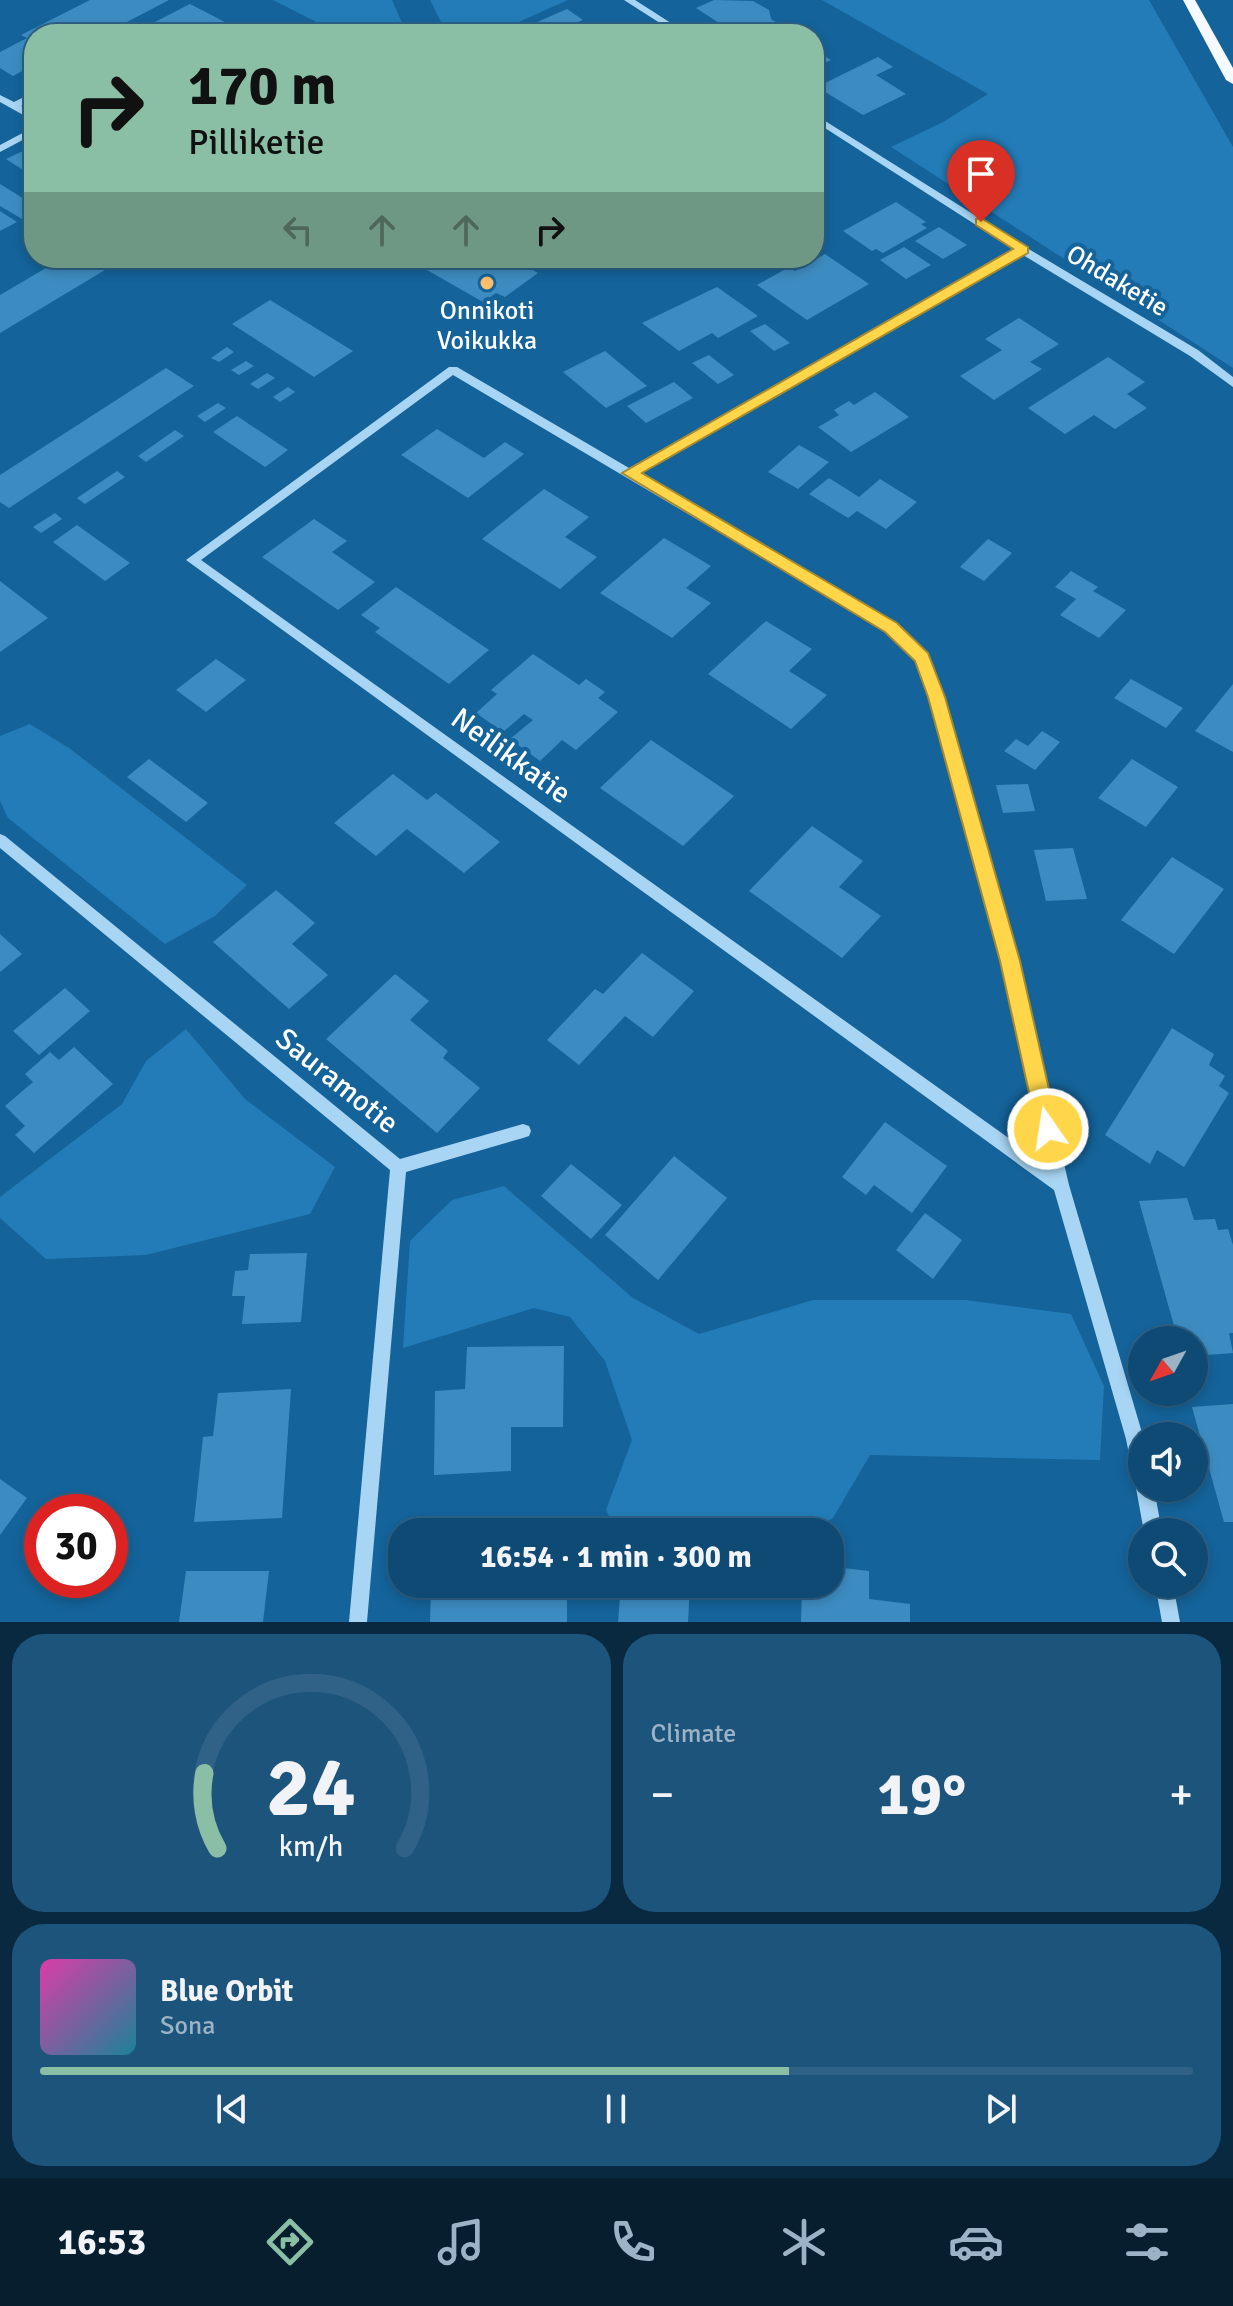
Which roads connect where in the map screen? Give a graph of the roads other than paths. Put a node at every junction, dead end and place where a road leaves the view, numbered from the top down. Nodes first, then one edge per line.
1 (629, 0) edge
2 (1189, 0) edge
3 (667, 24) edge
4 (1233, 80) edge
5 (0, 98) edge
6 (24, 100) edge
7 (14, 106) junction
8 (24, 112) edge
9 (824, 123) edge
10 (24, 136) edge
11 (0, 149) edge
12 (1023, 250) junction
13 (1233, 383) edge
14 (630, 473) junction
15 (0, 840) edge
16 (523, 1131) dead end
17 (398, 1167) junction
18 (1061, 1185) junction
19 (1130, 1422) edge
20 (1167, 1598) edge
21 (358, 1622) edge
22 (1171, 1622) edge

1 - 3 street
2 - 4 main road
5 - 7 street
6 - 7 street
7 - 8 street
9 - 12 street, Ohdaketie
10 - 11 street
12 - 13 street, Ohdaketie
12 - 14 street
14 - 18 street
14 - 18 street, Neilikkatie
15 - 17 street, Sauramotie
16 - 17 street
17 - 21 street, Sauramotie
18 - 19 street
20 - 22 street

